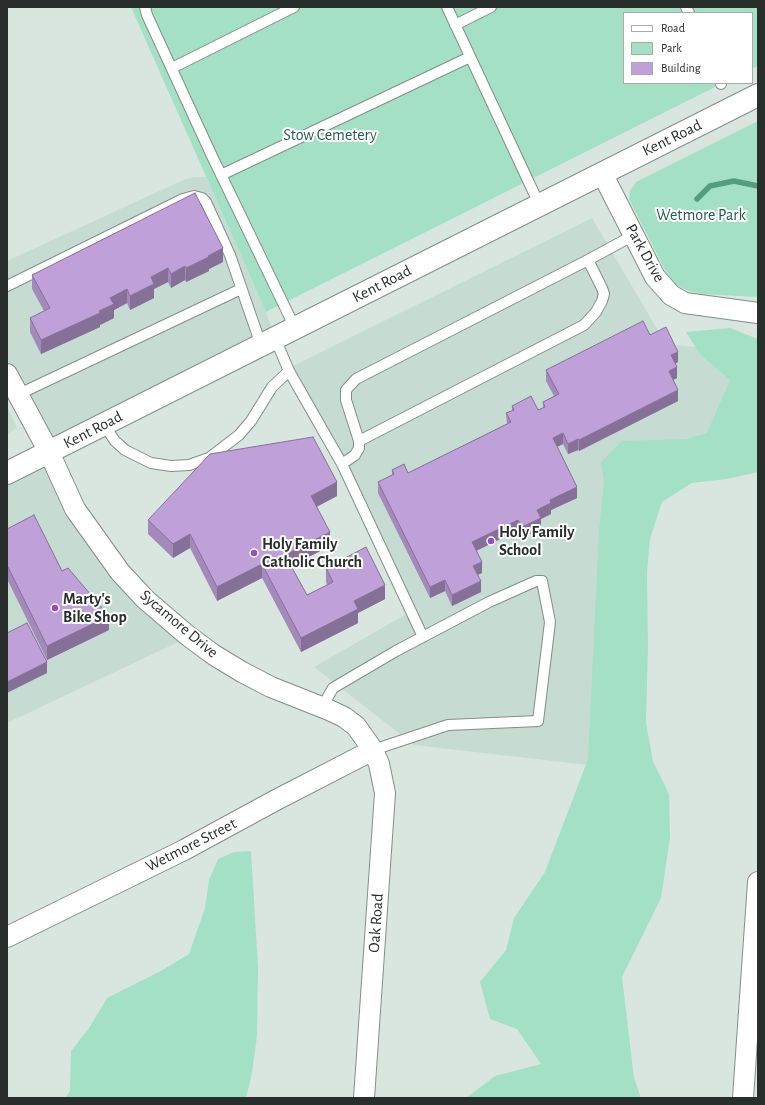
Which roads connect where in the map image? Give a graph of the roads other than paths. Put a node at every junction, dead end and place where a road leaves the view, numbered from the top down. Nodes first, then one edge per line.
1 (145, 7) edge
2 (294, 7) edge
3 (447, 7) edge
4 (491, 7) edge
5 (455, 25) junction
6 (470, 56) junction
7 (172, 68) junction
8 (758, 95) edge
9 (602, 173) junction
10 (221, 175) junction
11 (539, 204) junction
12 (634, 235) junction
13 (588, 260) junction
14 (7, 286) edge
15 (241, 289) junction
16 (758, 313) edge
17 (295, 328) junction
18 (268, 341) junction
19 (289, 371) junction
20 (7, 374) edge
21 (17, 395) junction
22 (104, 425) junction
23 (360, 441) junction
24 (49, 452) junction
25 (342, 464) junction
26 (7, 473) edge
27 (423, 637) junction
28 (322, 707) junction
29 (373, 750) junction
30 (758, 882) edge
31 (7, 937) edge
32 (364, 1098) edge
33 (743, 1098) edge

1 - 7 lane
2 - 7 lane
3 - 5 lane
4 - 5 lane
5 - 6 lane
6 - 10 lane
6 - 11 lane
7 - 10 lane
8 - 9 main road, Kent Road
9 - 11 main road, Kent Road
9 - 12 street, Park Drive
10 - 17 lane
11 - 17 main road, Kent Road
12 - 13 lane
12 - 16 street, Park Drive
13 - 23 lane
13 - 23 lane
14 - 15 lane
15 - 18 lane
15 - 21 lane
17 - 18 main road, Kent Road
18 - 19 lane
18 - 22 main road, Kent Road
19 - 22 lane
19 - 25 lane
20 - 21 street, Sycamore Drive
21 - 24 street, Sycamore Drive
22 - 24 main road, Kent Road
23 - 25 lane
24 - 26 main road, Kent Road
24 - 28 street, Sycamore Drive
25 - 27 lane
27 - 28 lane
27 - 29 lane
28 - 29 street, Sycamore Drive
29 - 31 street, Wetmore Street
29 - 32 street, Oak Road
30 - 33 street

